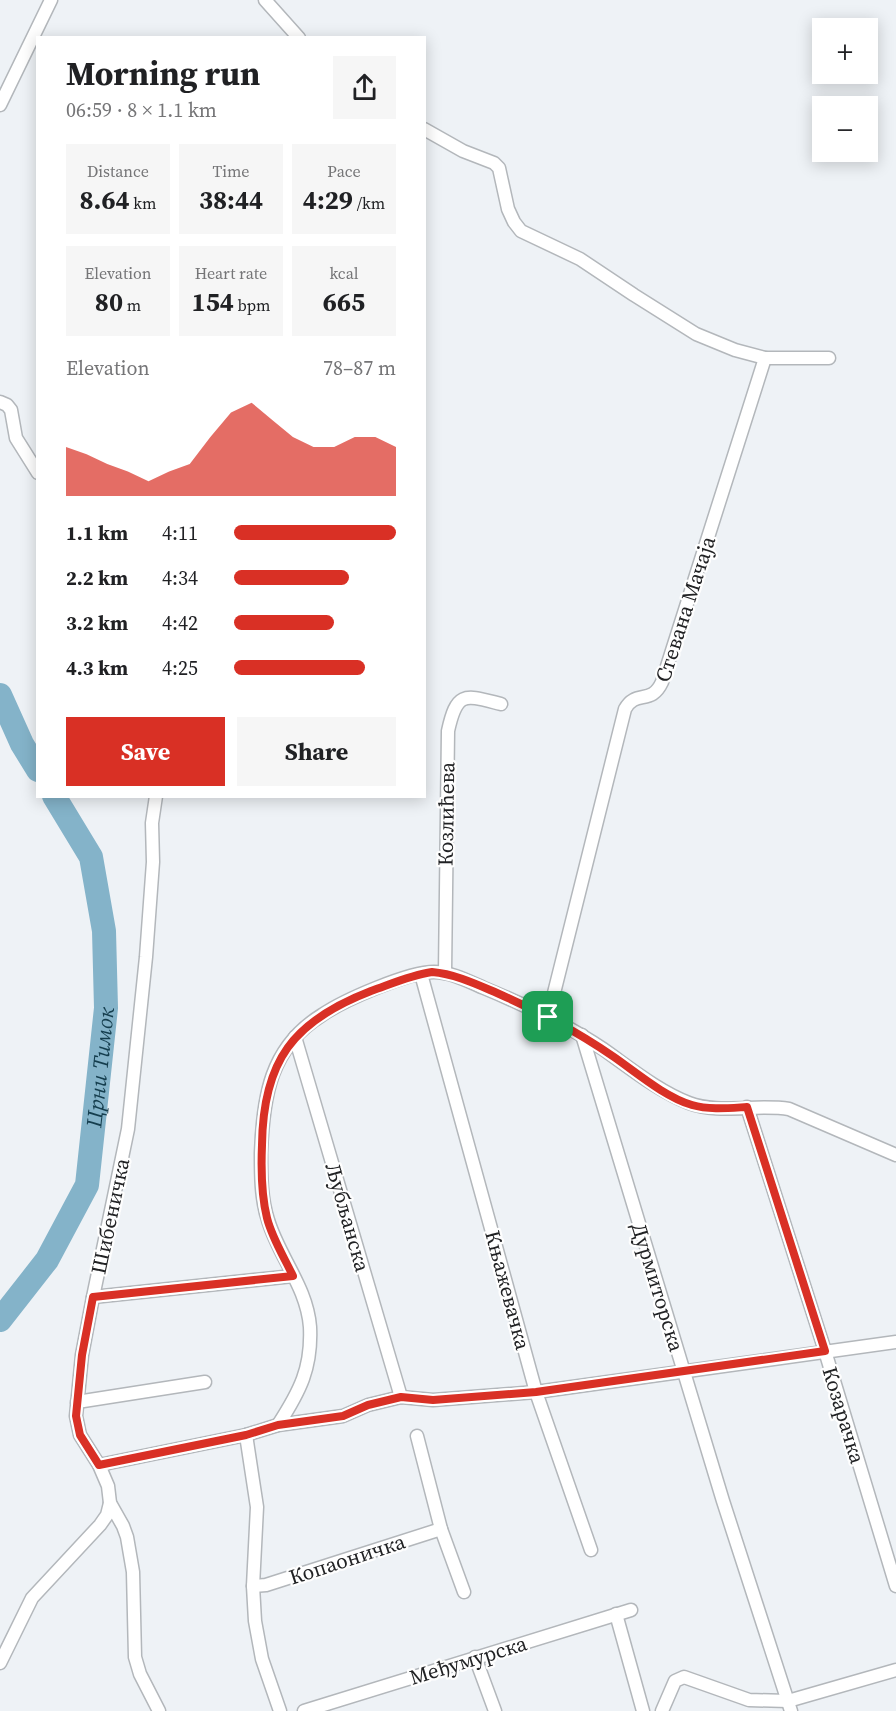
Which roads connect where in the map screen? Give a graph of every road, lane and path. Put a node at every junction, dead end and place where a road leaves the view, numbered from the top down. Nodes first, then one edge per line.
1 (51, 0) edge
2 (265, 0) edge
3 (297, 36) edge
4 (0, 105) edge
5 (426, 130) edge
6 (829, 357) dead end
7 (765, 358) junction
8 (0, 402) edge
9 (36, 470) edge
10 (501, 704) dead end
11 (156, 798) edge
12 (445, 973) junction
13 (421, 974) junction
14 (548, 1017) junction
15 (582, 1035) junction
16 (295, 1037) junction
17 (747, 1107) junction
18 (896, 1155) edge
19 (293, 1276) junction
20 (93, 1297) junction
21 (896, 1342) edge
22 (825, 1351) junction
23 (684, 1371) junction
24 (205, 1382) dead end
25 (536, 1392) junction
26 (401, 1397) junction
27 (77, 1402) junction
28 (278, 1425) junction
29 (246, 1435) junction
30 (417, 1436) dead end
31 (99, 1465) junction
32 (110, 1503) junction
33 (441, 1529) junction
34 (591, 1550) dead end
35 (253, 1586) junction
36 (896, 1586) edge
37 (464, 1592) dead end
38 (631, 1610) dead end
39 (616, 1614) junction
40 (475, 1657) junction
41 (0, 1663) edge
42 (896, 1670) edge
43 (789, 1706) edge
44 (311, 1710) edge
45 (159, 1711) edge
46 (280, 1711) edge
47 (495, 1711) edge
48 (643, 1711) edge
49 (662, 1711) edge

1 - 4 street
2 - 3 street
5 - 7 street
6 - 7 street
7 - 14 street, Стевана Мачаја
8 - 9 street
10 - 12 street, Козлићева
11 - 20 street, Шибеничка
12 - 13 street
12 - 14 street
13 - 16 street
13 - 25 street, Књажевачка
14 - 15 street
15 - 17 street
15 - 23 street, Дурмиторска
16 - 19 street
16 - 26 street, Љубљанска
17 - 18 street
17 - 22 street, Козарачка
19 - 20 street
19 - 28 street
20 - 27 street, Шибеничка
21 - 22 street
22 - 23 street
22 - 36 street, Козарачка
23 - 25 street
23 - 43 street, Дурмиторска
24 - 27 street
25 - 26 street
25 - 34 street, Књажевачка
26 - 28 street
27 - 31 street, Шибеничка
28 - 29 street
29 - 31 street
29 - 35 street
30 - 33 street
31 - 32 street, Шибеничка
32 - 41 street
32 - 45 street, Шибеничка
33 - 35 street, Копаоничка
33 - 37 street
35 - 46 street
38 - 39 street, Међумурска
39 - 40 street, Међумурска
39 - 48 street
40 - 44 street, Међумурска
40 - 47 street
42 - 43 street
43 - 49 street

